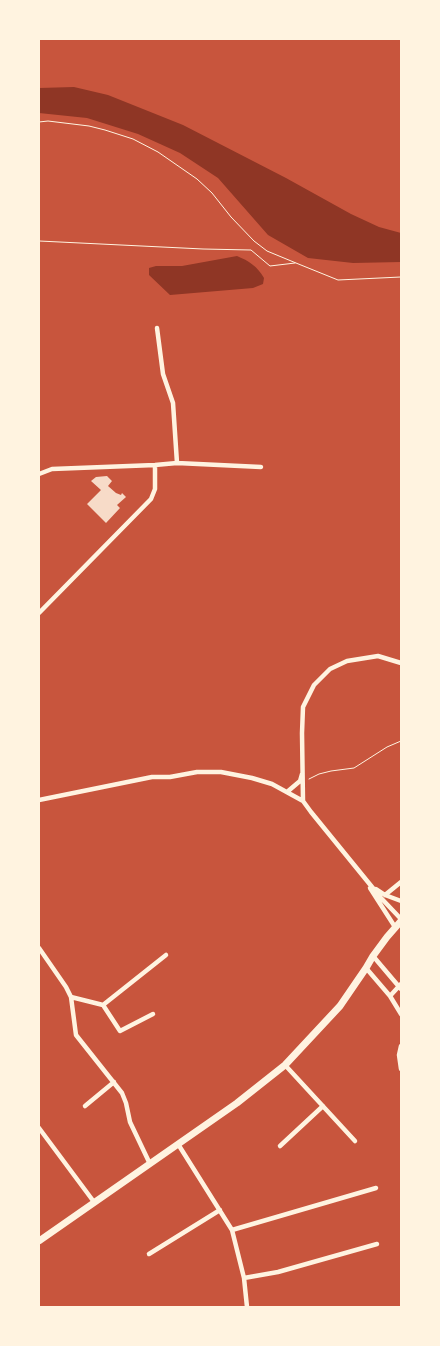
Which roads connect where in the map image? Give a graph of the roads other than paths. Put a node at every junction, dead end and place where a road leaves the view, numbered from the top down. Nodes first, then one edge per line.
1 (157, 328) dead end
2 (177, 463) junction
3 (155, 465) junction
4 (261, 468) dead end
5 (39, 474) edge
6 (39, 614) edge
7 (401, 663) edge
8 (303, 770) junction
9 (287, 792) junction
10 (39, 800) edge
11 (303, 801) junction
12 (363, 876) junction
13 (401, 882) edge
14 (381, 898) junction
15 (401, 901) edge
16 (401, 920) edge
17 (395, 927) junction
18 (39, 948) edge
19 (166, 956) dead end
20 (373, 956) junction
21 (366, 968) junction
22 (400, 986) edge
23 (390, 996) junction
24 (71, 997) junction
25 (103, 1005) junction
26 (153, 1014) dead end
27 (401, 1014) edge
28 (401, 1046) edge
29 (285, 1065) junction
30 (401, 1069) edge
31 (114, 1082) junction
32 (85, 1106) dead end
33 (323, 1106) junction
34 (39, 1128) edge
35 (355, 1141) dead end
36 (178, 1144) junction
37 (280, 1146) dead end
38 (150, 1164) junction
39 (376, 1188) dead end
40 (94, 1202) junction
41 (220, 1210) junction
42 (232, 1230) junction
43 (39, 1241) edge
44 (377, 1244) dead end
45 (149, 1254) dead end
46 (244, 1278) junction
47 (247, 1307) edge

1 - 2 street
2 - 3 street
2 - 4 street
3 - 5 street
3 - 6 street
7 - 8 street
8 - 9 street
8 - 11 street
9 - 10 street
9 - 11 street
11 - 12 street
12 - 14 street
12 - 14 street
13 - 14 street
14 - 15 street
14 - 16 street
14 - 17 street
16 - 17 main road
17 - 20 main road
18 - 24 street
19 - 25 street
20 - 21 main road
20 - 22 street
21 - 23 street
21 - 29 main road
22 - 23 street
23 - 27 street
24 - 25 street
24 - 31 street
25 - 26 street
28 - 30 street
29 - 33 street
29 - 36 main road
31 - 32 street
31 - 38 street
33 - 35 street
33 - 37 street
34 - 40 street
36 - 38 main road
36 - 41 street
38 - 40 main road
39 - 42 street
40 - 43 main road
41 - 42 street
41 - 45 street
42 - 46 street
44 - 46 street
46 - 47 street

